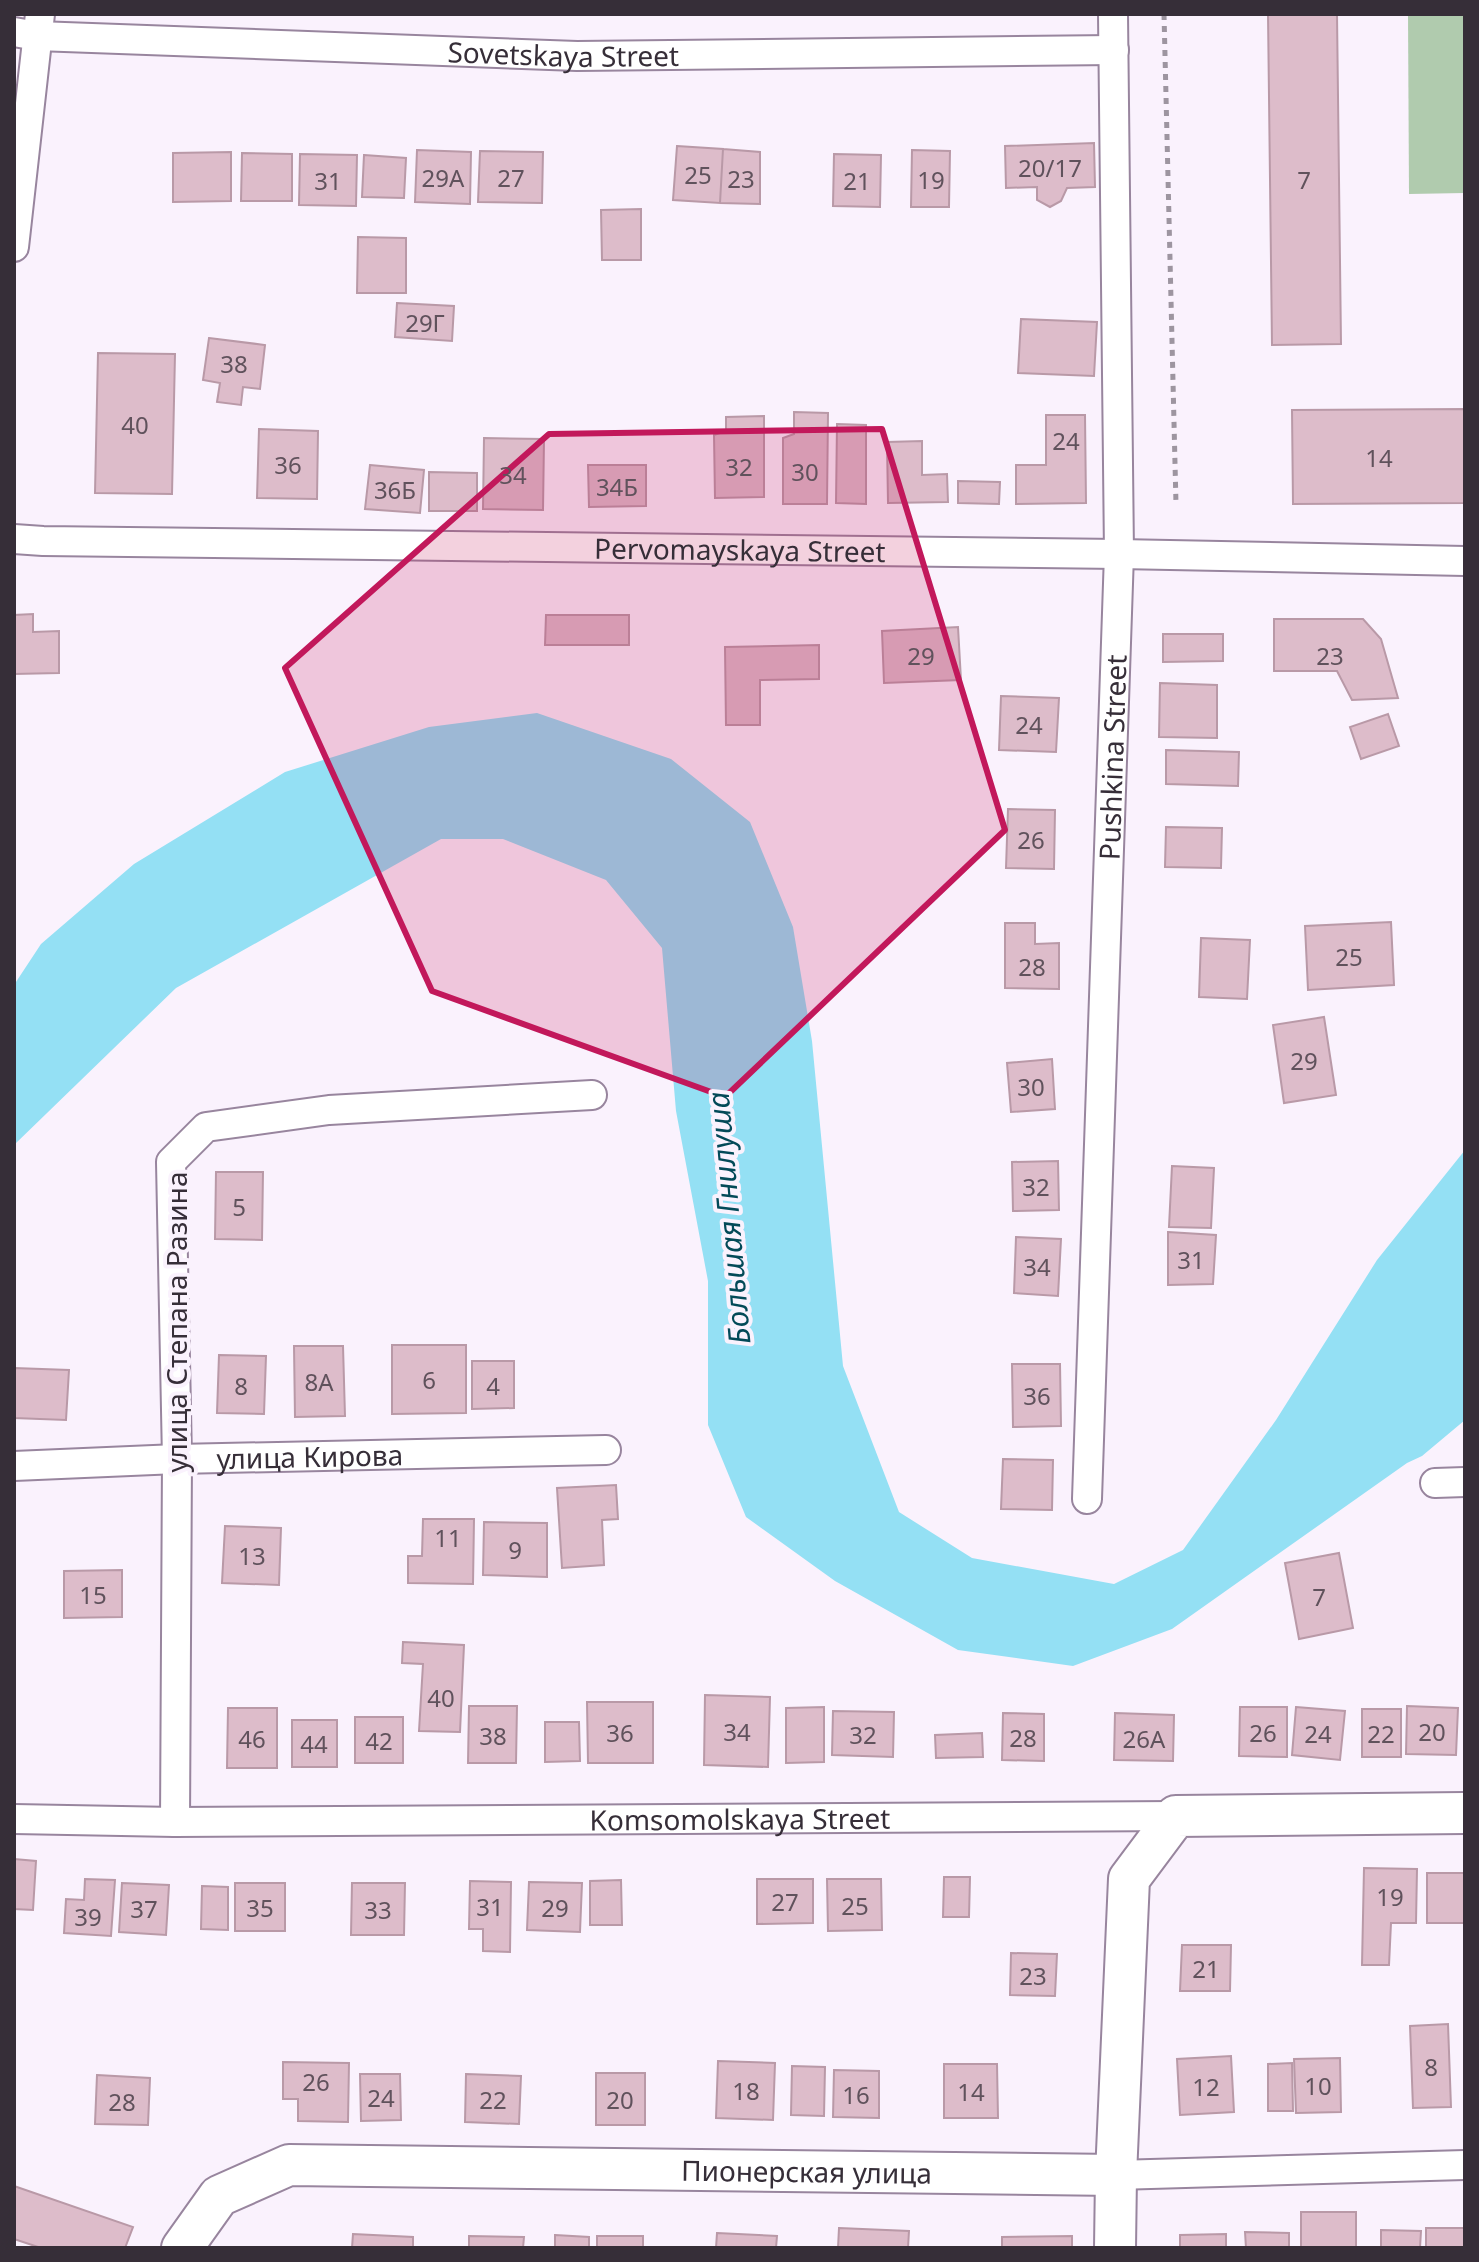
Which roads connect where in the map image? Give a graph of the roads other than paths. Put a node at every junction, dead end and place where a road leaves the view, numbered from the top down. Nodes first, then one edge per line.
1 (1113, 14) edge
2 (31, 27) edge
3 (1114, 50) junction
4 (14, 247) edge
5 (14, 539) edge
6 (1119, 554) junction
7 (1465, 561) edge
8 (592, 1095) dead end
9 (606, 1450) dead end
10 (177, 1459) junction
11 (14, 1466) edge
12 (1465, 1482) edge
13 (1435, 1483) dead end
14 (1087, 1499) dead end
15 (1465, 1813) edge
16 (1176, 1816) junction
17 (14, 1819) edge
18 (175, 1822) junction
19 (1465, 2165) edge
20 (1116, 2175) junction
21 (182, 2248) edge
22 (1115, 2248) edge

1 - 3 street, Pushkina Street
2 - 3 street, Sovetskaya Street
2 - 4 street
3 - 6 street, Pushkina Street
5 - 6 street, Pervomayskaya Street
6 - 7 street, Pervomayskaya Street
6 - 14 street, Pushkina Street
8 - 10 street, улица Степана Разина
9 - 10 street, улица Кирова
10 - 11 street, улица Кирова
10 - 18 street, улица Степана Разина
12 - 13 street
15 - 16 main road, Komsomolskaya Street
16 - 18 street, Komsomolskaya Street
16 - 20 main road
17 - 18 street, Komsomolskaya Street
19 - 20 street, Пионерская улица
20 - 21 main road, Пионерская улица
20 - 22 main road

